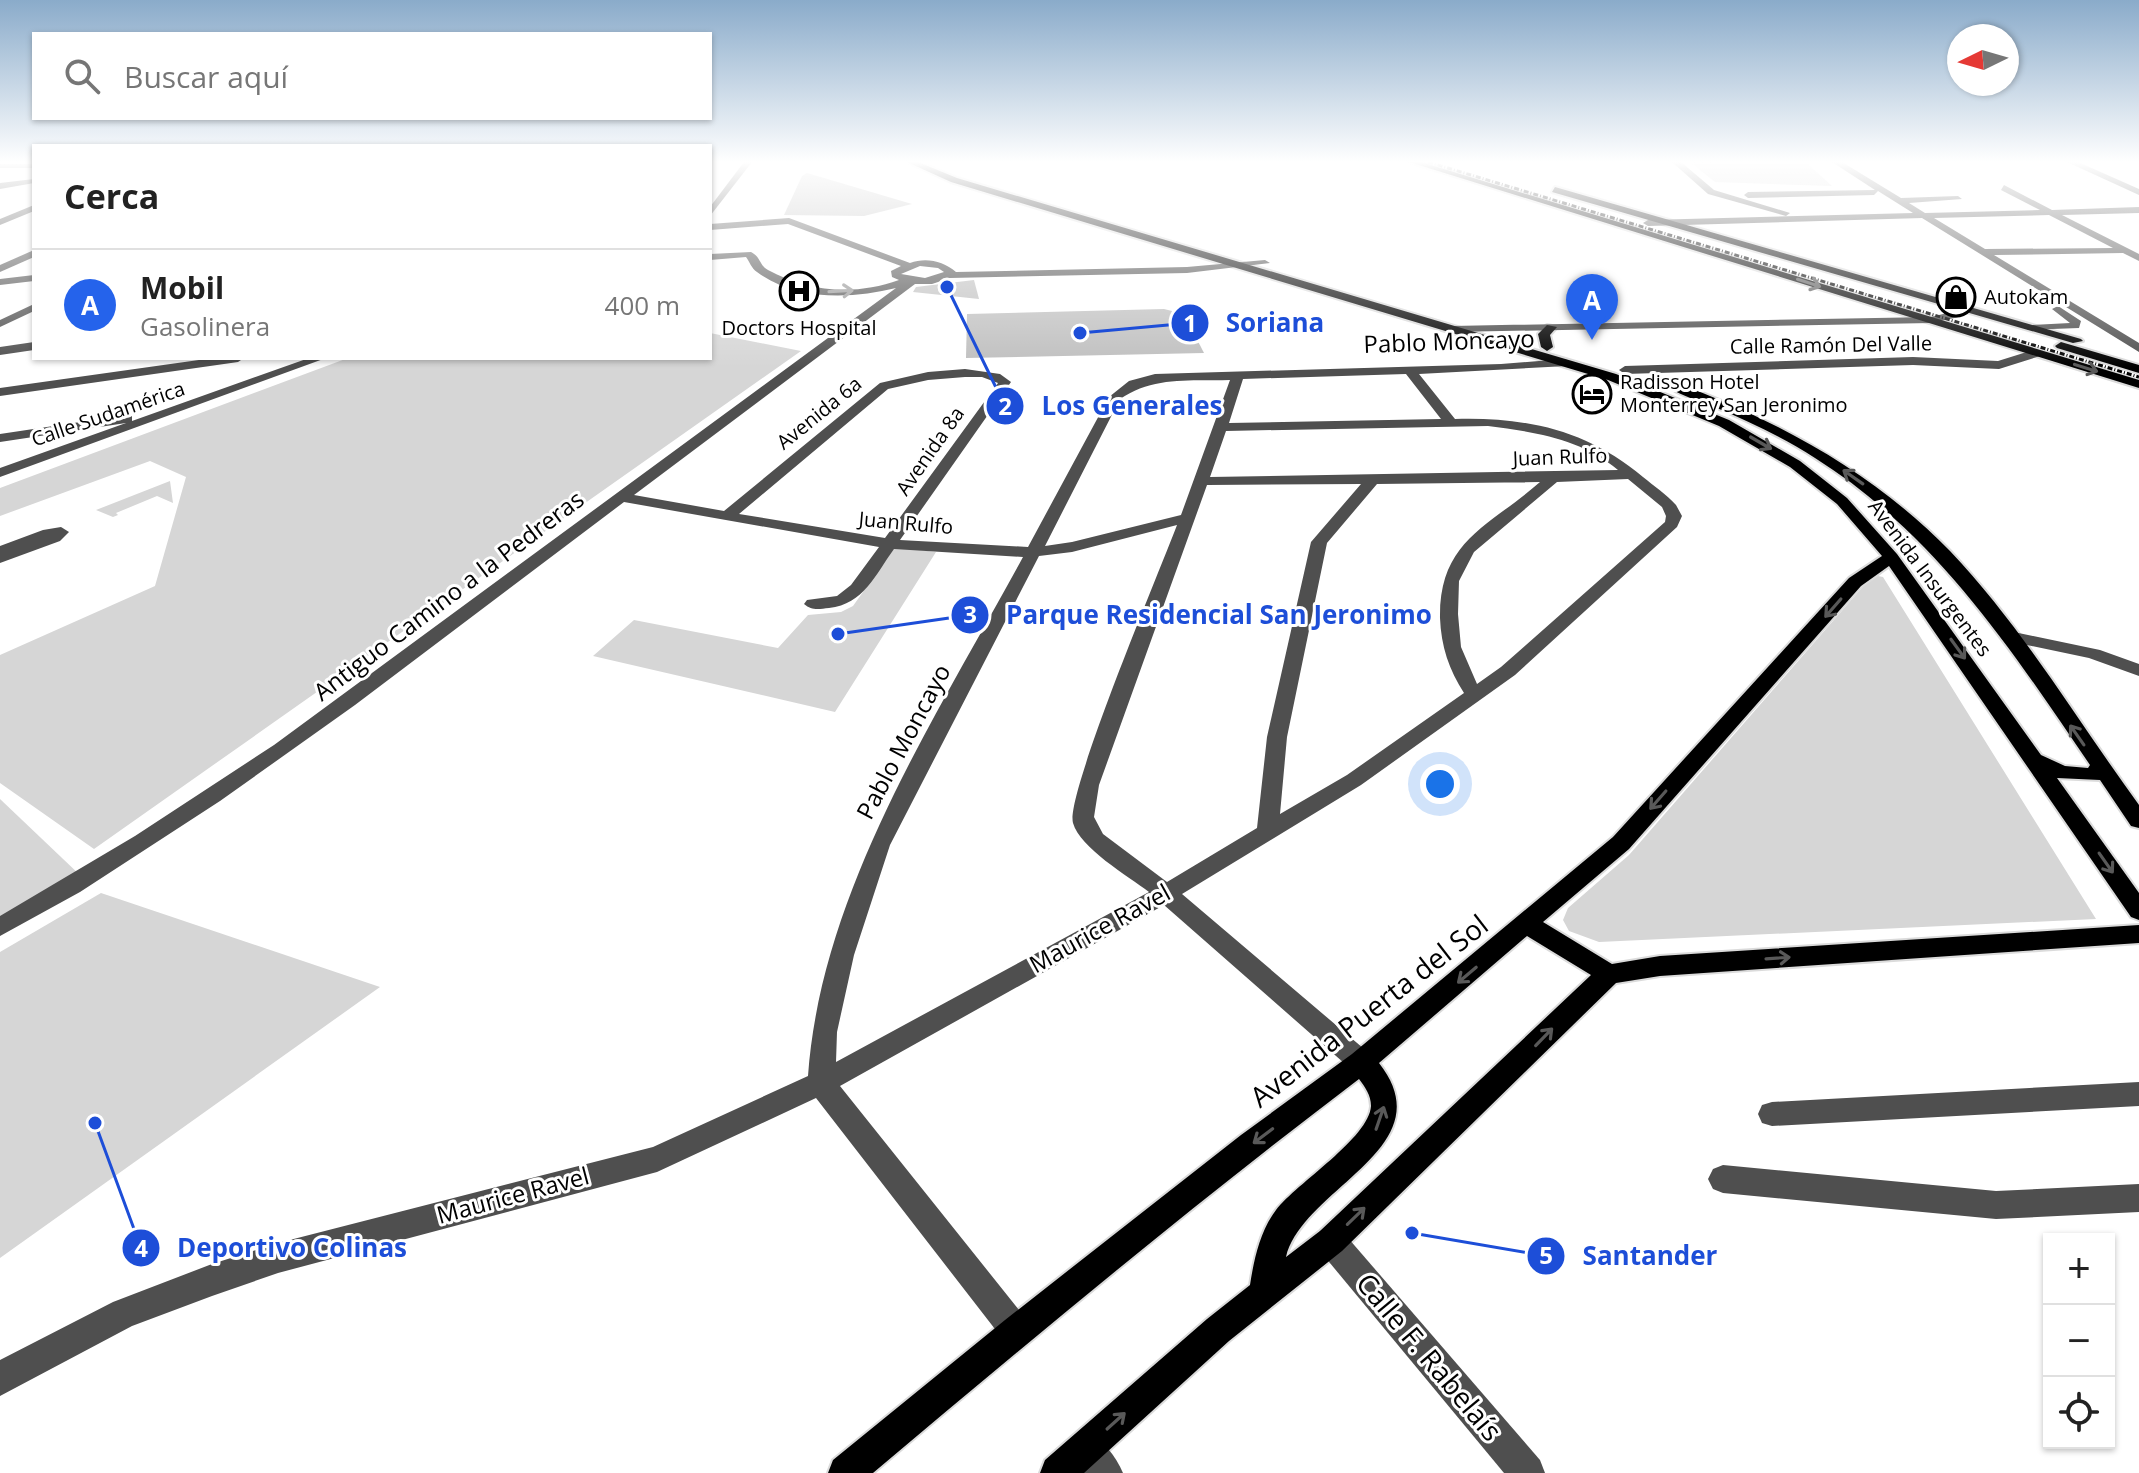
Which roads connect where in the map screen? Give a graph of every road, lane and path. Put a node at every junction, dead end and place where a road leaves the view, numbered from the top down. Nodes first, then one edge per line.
1 (808, 231) edge
2 (1125, 231) edge
3 (1146, 231) edge
4 (1638, 231) edge
5 (1675, 231) edge
6 (1697, 231) edge
7 (1938, 231) edge
8 (1947, 231) edge
9 (2087, 231) edge
10 (2125, 251) junction
11 (32, 254) edge
12 (712, 257) edge
13 (1987, 258) junction
14 (2139, 258) edge
15 (1229, 261) junction
16 (1247, 262) junction
17 (1265, 263) joint
18 (0, 269) edge
19 (948, 271) junction
20 (908, 275) junction
21 (32, 278) edge
22 (0, 282) edge
23 (1838, 292) junction
24 (2043, 298) junction
25 (2058, 298) junction
26 (1933, 304) junction
27 (1898, 309) junction
28 (30, 310) edge
29 (1840, 312) junction
30 (1959, 312) junction
31 (0, 316) edge
32 (1931, 320) junction
33 (2077, 323) junction
34 (2096, 323) junction
35 (0, 324) edge
36 (1435, 324) joint
37 (1460, 326) junction
38 (1551, 327) junction
39 (2032, 328) junction
40 (1489, 329) junction
41 (32, 346) edge
42 (1547, 347) junction
43 (0, 351) edge
44 (2036, 353) junction
45 (2139, 359) edge
46 (224, 360) edge
47 (315, 360) edge
48 (1563, 363) junction
49 (1625, 370) junction
50 (1410, 371) junction
51 (1238, 374) junction
52 (1000, 377) joint
53 (2139, 384) edge
54 (0, 392) edge
55 (172, 413) junction
56 (1451, 423) junction
57 (1222, 427) junction
58 (0, 438) edge
59 (0, 473) edge
60 (1632, 474) junction
61 (1553, 478) junction
62 (1373, 479) junction
63 (1202, 481) junction
64 (621, 497) junction
65 (727, 516) junction
66 (1188, 518) junction
67 (892, 541) junction
68 (1032, 552) junction
69 (1891, 557) junction
70 (813, 604) dead end
71 (2009, 636) junction
72 (2139, 670) edge
73 (1474, 694) junction
74 (2032, 756) junction
75 (2099, 767) junction
76 (2139, 821) edge
77 (1268, 829) junction
78 (1166, 893) junction
79 (2139, 911) edge
80 (1528, 925) junction
81 (0, 927) edge
82 (2139, 934) edge
83 (1609, 974) junction
84 (1361, 1062) junction
85 (821, 1083) junction
86 (2139, 1094) edge
87 (1772, 1114) dead end
88 (1723, 1179) dead end
89 (2139, 1198) edge
90 (1331, 1241) junction
91 (1265, 1293) junction
92 (1016, 1331) junction
93 (0, 1379) edge
94 (1095, 1461) edge
95 (846, 1473) edge
96 (1058, 1473) edge
97 (1527, 1473) edge

1 - 20 street
2 - 15 main road
3 - 16 main road
4 -> 23 main road
5 - 26 main road
6 - 26 main road
7 - 13 street
8 - 13 street
9 - 10 street
10 - 13 street
10 - 14 street
11 - 18 street
12 -> 20 street
13 - 24 street
13 - 25 street
15 - 16 main road
15 - 19 street
16 - 17 street
16 - 19 street
16 - 36 main road
17 - 37 main road, Avenida Insurgentes
19 - 20 street
19 - 20 street
20 - 64 street, Antiguo Camino a la Pedreras
21 - 22 street
23 - 27 main road
23 - 29 main road
24 - 25 street
24 - 33 street
25 - 34 street
26 - 27 street
26 - 30 main road
27 - 29 street
27 - 30 main road
27 - 32 main road
28 - 31 street
28 - 35 street
29 - 37 street
30 - 32 street
30 - 39 main road
30 - 45 main road
32 - 38 street
32 - 44 main road
33 - 34 street
33 - 39 street
34 - 45 street
36 - 37 street
37 - 40 main road, Avenida Insurgentes
37 - 48 main road, Avenida Insurgentes
38 - 40 street
38 - 42 main road
39 - 45 main road
40 - 42 main road, Avenida Insurgentes
41 - 43 street
42 - 49 main road, Avenida Insurgentes
44 - 49 street, Calle Ramón Del Valle
44 -> 53 main road
46 - 54 street
47 - 55 street, Calle Sudamérica
48 - 50 street, Pablo Moncayo
48 -> 69 main road, Avenida Insurgentes
71 -> 49 main road, Avenida Insurgentes
50 - 51 street, Pablo Moncayo
50 - 56 street
51 - 57 street
51 - 68 street, Pablo Moncayo
52 - 65 street, Avenida 6a
52 - 67 street, Avenida 8a
55 - 58 street
55 - 59 street, Calle Sudamérica
56 - 57 street, Maurice Ravel
56 - 60 street, Maurice Ravel
57 - 63 street
60 - 61 street, Juan Rulfo
60 - 73 street, Maurice Ravel
61 - 62 street, Juan Rulfo
61 - 73 street
62 - 63 street, Juan Rulfo
62 - 77 street
63 - 66 street
64 - 65 street, Juan Rulfo
64 - 81 street, Antiguo Camino a la Pedreras
65 - 67 street, Juan Rulfo
66 - 68 street, Juan Rulfo
66 - 78 street
67 - 68 street, Juan Rulfo
67 - 70 street, Avenida 8a
68 - 85 street, Pablo Moncayo
69 -> 74 main road, Avenida Insurgentes
69 -> 80 main road, Avenida Puerta del Sol
71 - 72 street
75 -> 71 main road, Avenida Insurgentes
73 - 77 street, Maurice Ravel
74 - 75 main road
74 -> 79 main road, Avenida Insurgentes
75 - 76 main road, Avenida Insurgentes
77 - 78 street, Maurice Ravel
78 - 84 street
78 - 85 street, Maurice Ravel
80 - 83 main road
80 -> 84 main road, Avenida Puerta del Sol
83 -> 82 main road
90 -> 83 main road
91 -> 84 main road
84 -> 92 main road, Avenida Puerta del Sol
85 - 92 street
85 - 93 street, Maurice Ravel
86 - 87 street
88 - 89 street
90 - 91 main road
90 - 97 street, Calle F. Rabelaís
94 -> 91 main road
92 - 95 main road, Avenida Puerta del Sol
94 - 96 main road

